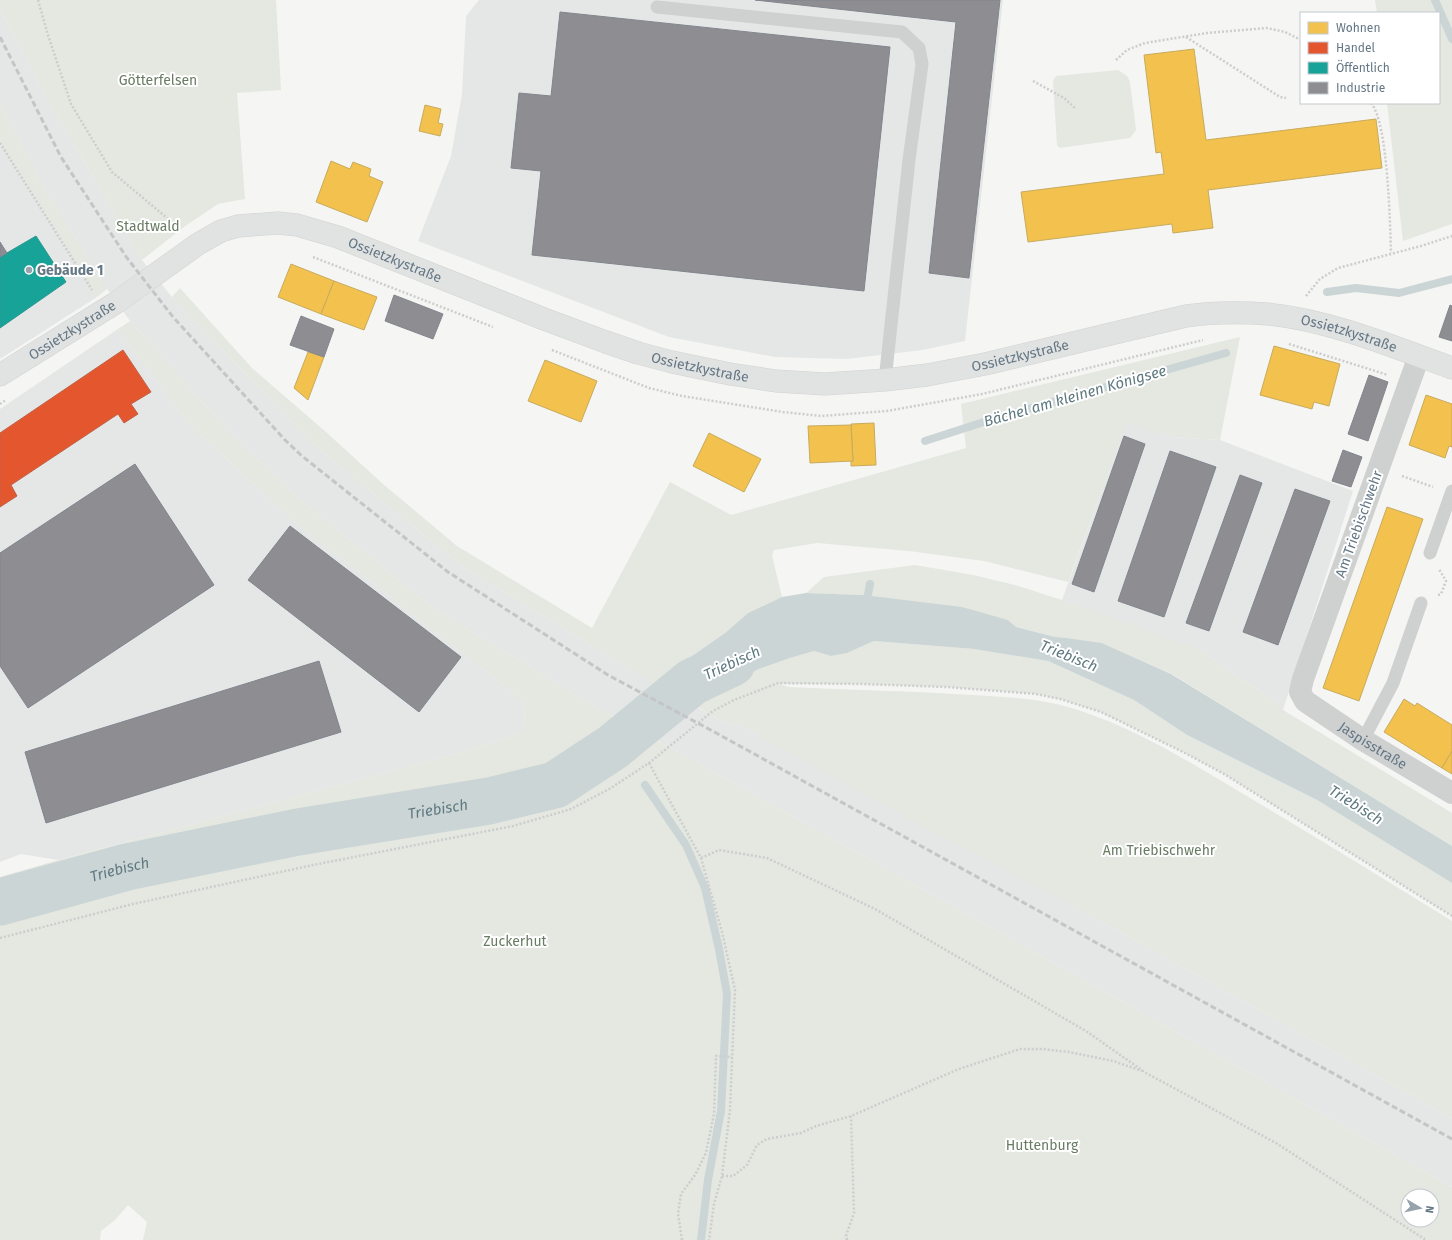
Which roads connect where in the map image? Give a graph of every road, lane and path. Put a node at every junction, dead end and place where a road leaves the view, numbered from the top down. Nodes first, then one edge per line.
1 (38, 0) edge
2 (658, 7) dead end
3 (1185, 37) junction
4 (1300, 40) edge
5 (1116, 60) dead end
6 (1033, 81) dead end
7 (1286, 98) dead end
8 (1372, 104) edge
9 (1076, 109) dead end
10 (0, 142) edge
11 (1452, 236) edge
12 (198, 244) junction
13 (1391, 254) junction
14 (105, 309) junction
15 (1295, 318) junction
16 (1419, 356) junction
17 (1452, 368) edge
18 (0, 374) edge
19 (885, 380) junction
20 (1378, 468) junction
21 (1452, 492) edge
22 (1430, 553) joint
23 (1421, 603) joint
24 (1300, 692) joint
25 (1363, 740) junction
26 (649, 763) junction
27 (1452, 793) edge
28 (701, 858) junction
29 (1452, 916) edge
30 (0, 938) edge
31 (730, 1057) junction
32 (1146, 1073) junction
33 (851, 1116) junction
34 (722, 1176) junction
35 (682, 1240) edge
36 (709, 1240) edge
37 (847, 1240) edge
38 (1426, 1240) edge

1 - 12 path
2 - 19 lane
3 - 4 path
3 - 5 path
3 - 7 path
6 - 9 path
8 - 13 path
10 - 14 path
11 - 13 path
12 - 14 main road, Ossietzkystraße
12 - 19 main road, Ossietzkystraße
13 - 15 path
14 - 18 main road, Ossietzkystraße
15 - 16 main road, Ossietzkystraße
15 - 19 main road, Ossietzkystraße
16 - 17 main road, Ossietzkystraße
16 - 20 street, Am Triebischwehr
20 - 21 path
20 - 24 street, Am Triebischwehr
21 - 22 lane
22 - 23 path
23 - 25 lane
24 - 25 street, Jaspisstraße
25 - 27 street, Jaspisstraße
26 - 28 path
26 - 29 path
26 - 30 path
28 - 31 path
28 - 32 path
31 - 34 path
31 - 35 path
32 - 33 path
32 - 38 path
33 - 34 path
33 - 37 path
34 - 36 path

